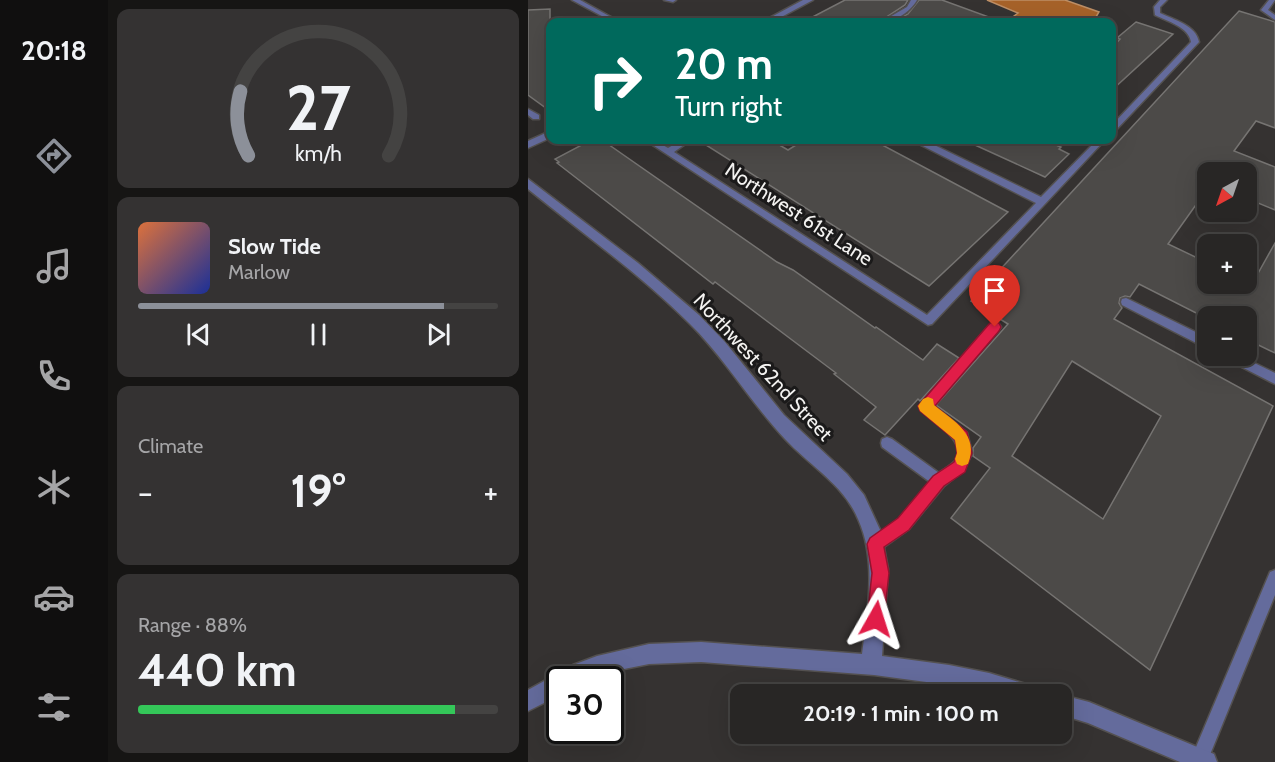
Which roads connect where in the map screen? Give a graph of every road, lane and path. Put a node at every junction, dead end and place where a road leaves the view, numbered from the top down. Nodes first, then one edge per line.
1 (575, 0) edge
2 (668, 0) edge
3 (673, 0) edge
4 (809, 0) edge
5 (914, 0) edge
6 (1164, 0) edge
7 (1273, 0) edge
8 (609, 18) edge
9 (774, 18) edge
10 (891, 18) edge
11 (1275, 18) edge
12 (528, 111) edge
13 (536, 117) dead end
14 (1116, 125) edge
15 (546, 136) edge
16 (657, 144) edge
17 (680, 144) edge
18 (926, 144) edge
19 (1097, 144) edge
20 (528, 145) edge
21 (669, 150) junction
22 (528, 183) edge
23 (1042, 202) junction
24 (1126, 302) dead end
25 (995, 327) dead end
26 (1197, 338) edge
27 (1250, 366) edge
28 (1275, 379) edge
29 (887, 443) dead end
30 (939, 481) junction
31 (876, 544) junction
32 (1274, 586) edge
33 (595, 666) edge
34 (871, 666) junction
35 (989, 684) edge
36 (546, 691) edge
37 (528, 702) edge
38 (1072, 709) edge
39 (1203, 760) edge

1 - 8 lane
2 - 3 lane
4 - 9 street
5 - 10 lane
6 - 14 lane
7 - 11 lane
12 - 13 lane
15 - 20 street
16 - 21 lane, Northwest 61st Lane
17 - 21 lane
18 - 23 lane
19 - 23 lane
21 - 23 lane, Northwest 61st Lane
22 - 31 street, Northwest 62nd Street
24 - 26 lane
25 - 30 lane
27 - 28 lane
29 - 30 lane
30 - 31 lane
31 - 34 street, Northwest 62nd Street
32 - 39 lane
33 - 34 street
34 - 35 street
36 - 37 street
38 - 39 street

